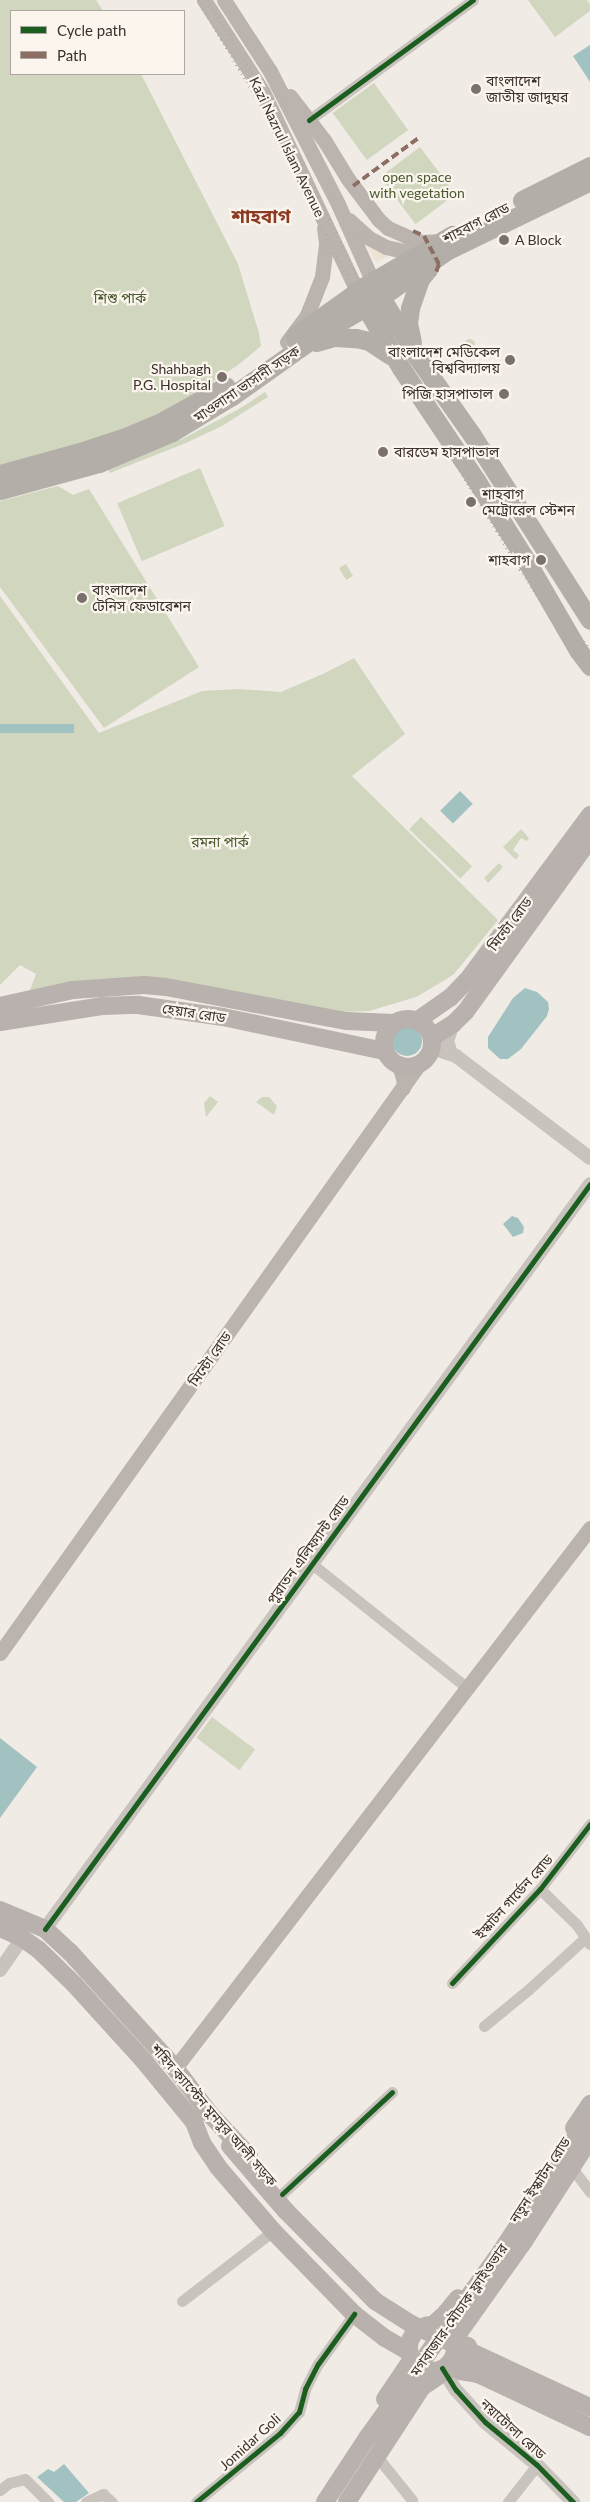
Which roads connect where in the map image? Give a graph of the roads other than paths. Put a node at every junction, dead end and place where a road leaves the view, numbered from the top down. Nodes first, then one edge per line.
1 (204, 0) edge
2 (224, 0) edge
3 (473, 0) edge
4 (270, 71) junction
5 (309, 120) junction
6 (590, 166) edge
7 (590, 181) edge
8 (338, 204) junction
9 (321, 214) junction
10 (444, 246) junction
11 (369, 294) junction
12 (290, 347) junction
13 (417, 356) junction
14 (401, 368) junction
15 (0, 474) edge
16 (0, 490) edge
17 (590, 620) edge
18 (590, 666) edge
19 (590, 816) edge
20 (590, 839) edge
21 (0, 1006) edge
22 (418, 1020) junction
23 (0, 1022) edge
24 (394, 1023) junction
25 (453, 1024) junction
26 (432, 1043) junction
27 (385, 1051) junction
28 (452, 1054) junction
29 (419, 1064) junction
30 (399, 1065) junction
31 (403, 1088) junction
32 (590, 1158) edge
33 (590, 1184) edge
34 (590, 1528) edge
35 (312, 1564) junction
36 (0, 1653) edge
37 (466, 1687) junction
38 (590, 1824) edge
39 (540, 1889) junction
40 (0, 1910) edge
41 (0, 1928) edge
42 (45, 1929) junction
43 (22, 1938) junction
44 (587, 1941) edge
45 (0, 1970) edge
46 (452, 1983) dead end
47 (484, 2026) dead end
48 (175, 2068) junction
49 (392, 2092) dead end
50 (590, 2108) edge
51 (201, 2117) junction
52 (590, 2130) edge
53 (590, 2139) edge
54 (226, 2150) junction
55 (572, 2168) junction
56 (590, 2192) edge
57 (282, 2194) junction
58 (273, 2231) junction
59 (374, 2292) junction
60 (182, 2302) dead end
61 (354, 2314) junction
62 (430, 2325) junction
63 (458, 2333) junction
64 (410, 2355) junction
65 (441, 2368) junction
66 (486, 2368) junction
67 (590, 2400) edge
68 (590, 2406) edge
69 (590, 2417) edge
70 (590, 2427) edge
71 (379, 2459) junction
72 (537, 2465) junction
73 (0, 2490) edge
74 (412, 2500) dead end
75 (48, 2502) edge
76 (86, 2502) edge
77 (112, 2502) edge
78 (196, 2502) edge
79 (317, 2502) edge
80 (325, 2502) edge
81 (339, 2502) edge
82 (347, 2502) edge
83 (351, 2502) edge
84 (508, 2502) edge
85 (573, 2502) edge

1 - 9 main road, Kazi Nazrul Islam Avenue
2 - 4 main road, Kazi Nazrul Islam Avenue
3 - 5 street
4 - 5 main road
4 - 8 main road, Kazi Nazrul Islam Avenue
5 - 10 main road
6 - 10 highway, শাহবাগ রোড
7 - 10 highway, শাহবাগ রোড
8 - 10 main road
8 - 11 main road, Kazi Nazrul Islam Avenue
9 - 11 main road, Kazi Nazrul Islam Avenue
9 - 12 main road
10 - 11 highway, শাহবাগ রোড
10 - 13 highway
11 - 12 highway, মাওলানা ভাসানী সড়ক
11 - 13 highway
11 - 14 highway
12 - 14 highway
12 - 15 highway, মাওলানা ভাসানী সড়ক
12 - 16 highway, মাওলানা ভাসানী সড়ক
13 - 17 highway
14 - 18 highway
19 - 22 main road, মিন্টো রোড
20 - 25 main road, মিন্টো রোড
21 - 24 main road
22 - 24 main road
22 - 26 main road
23 - 27 main road, হেয়ার রোড
24 - 27 main road
25 - 26 main road, মিন্টো রোড
25 - 28 street
26 - 28 street
26 - 29 main road
27 - 30 main road
28 - 32 street
29 - 30 main road
29 - 31 main road, মিন্টো রোড
30 - 31 main road
31 - 36 main road, মিন্টো রোড
33 - 35 street, পুরাতন এলিফ্যান্ট রোড
34 - 37 main road
35 - 37 street, পুরাতন এলিফ্যান্ট রোড
35 - 42 street, পুরাতন এলিফ্যান্ট রোড
37 - 48 main road
38 - 39 street, ইস্কাটন গার্ডেন রোড
39 - 44 street
39 - 46 street, ইস্কাটন গার্ডেন রোড
40 - 42 main road, শহিদ ক্যাপ্টেন মুনসুর আলী সড়ক
41 - 43 main road, শহিদ ক্যাপ্টেন মুনসুর আলী সড়ক
42 - 48 main road, শহিদ ক্যাপ্টেন মুনসুর আলী সড়ক
43 - 45 street
43 - 51 main road, শহিদ ক্যাপ্টেন মুনসুর আলী সড়ক
44 - 47 street
48 - 51 main road, শহিদ ক্যাপ্টেন মুনসুর আলী সড়ক
49 - 57 street
50 - 62 main road, নতুন ইস্কাটন রোড
50 - 80 main road, মগবাজার-মৌচাক ফ্লাইওভার, bridge
51 - 54 main road
51 - 57 main road, শহিদ ক্যাপ্টেন মুনসুর আলী সড়ক
51 - 58 main road, শহিদ ক্যাপ্টেন মুনসুর আলী সড়ক
52 - 81 main road
53 - 55 main road, নতুন ইস্কাটন রোড
54 - 66 main road, bridge
54 - 68 main road, bridge
55 - 56 street
55 - 63 main road, নতুন ইস্কাটন রোড
57 - 59 main road, শহিদ ক্যাপ্টেন মুনসুর আলী সড়ক
58 - 60 street
58 - 61 main road, শহিদ ক্যাপ্টেন মুনসুর আলী সড়ক
59 - 61 main road
59 - 62 main road, শহিদ ক্যাপ্টেন মুনসুর আলী সড়ক
61 - 64 main road, শহিদ ক্যাপ্টেন মুনসুর আলী সড়ক
61 - 78 street, Jomidar Goli
62 - 63 main road
62 - 64 main road
63 - 65 main road
63 - 67 main road
64 - 65 main road
64 - 79 main road
65 - 70 main road
65 - 71 main road
65 - 72 street, নয়াটোলা রোড
66 - 69 main road
66 - 82 main road, bridge
71 - 74 street
71 - 83 main road
72 - 84 street
72 - 85 street, নয়াটোলা রোড
73 - 75 street
76 - 77 street

